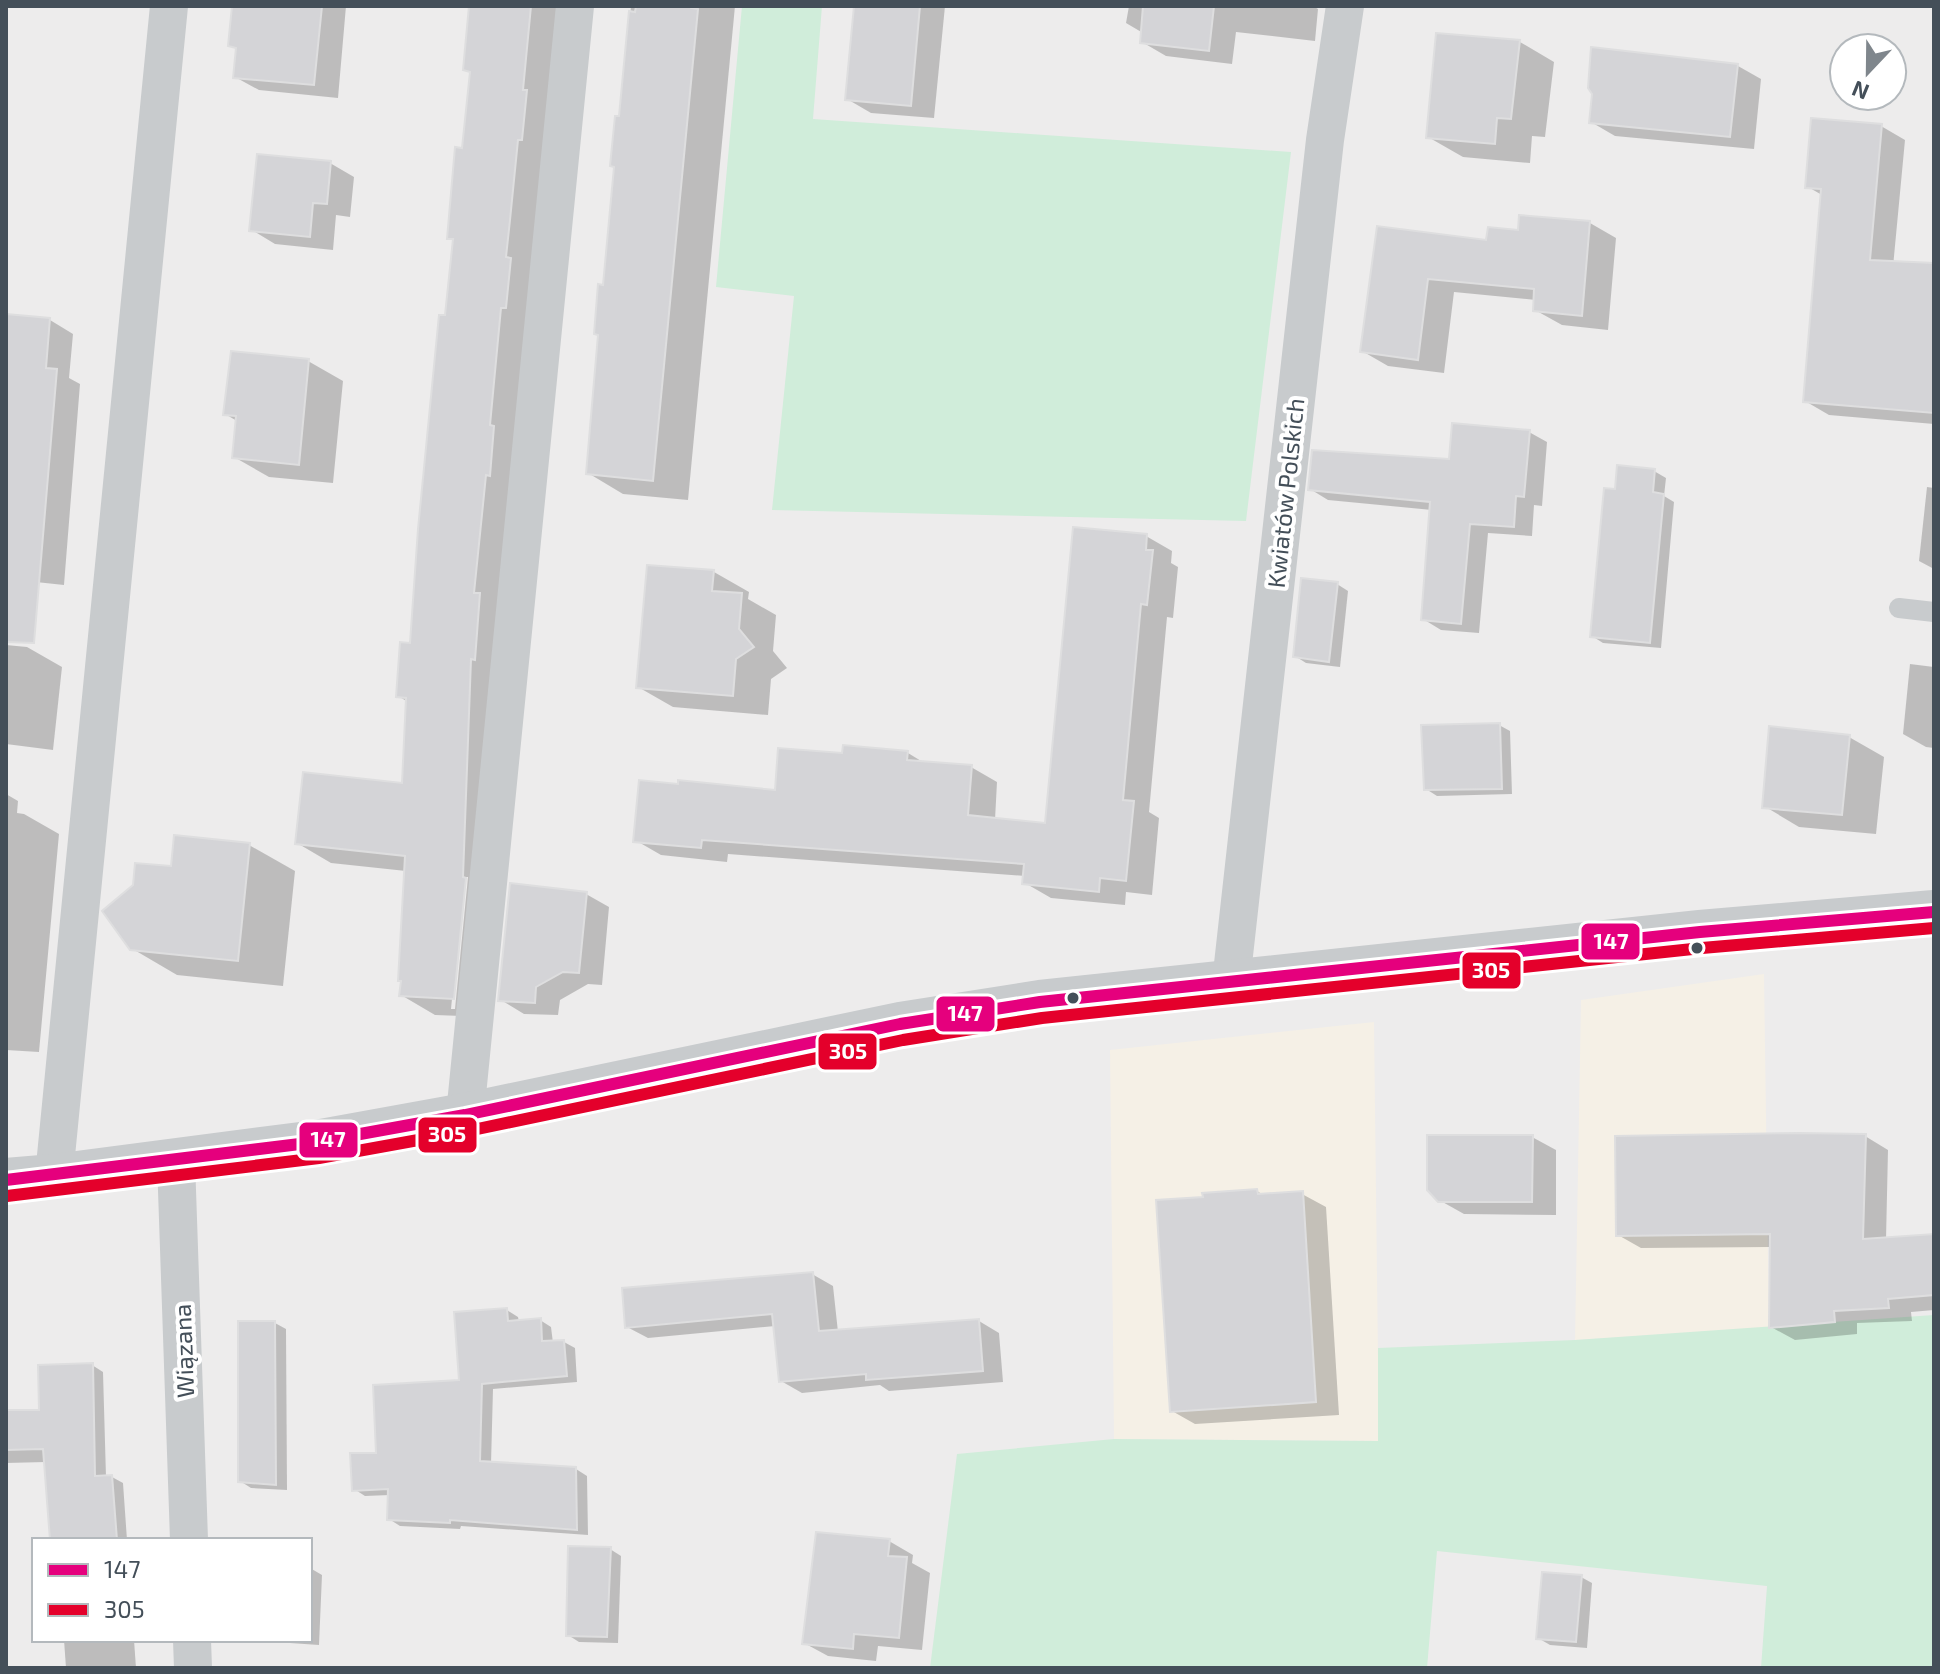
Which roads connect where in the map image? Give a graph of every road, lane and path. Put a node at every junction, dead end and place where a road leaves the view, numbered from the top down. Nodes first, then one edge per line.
1 (169, 6) edge
2 (575, 6) edge
3 (1345, 6) edge
4 (1899, 608) dead end
5 (1934, 612) edge
6 (1934, 912) edge
7 (1231, 982) junction
8 (465, 1115) junction
9 (176, 1161) junction
10 (54, 1176) junction
11 (6, 1180) edge
12 (189, 1538) edge
13 (192, 1642) edge
14 (193, 1668) edge

1 - 10 street
2 - 8 street
3 - 7 street, Kwiatów Polskich
4 - 5 lane
6 - 7 street
7 - 8 street
8 - 9 street
9 - 10 street
9 - 12 street, Wiązana
10 - 11 street
13 - 14 street

